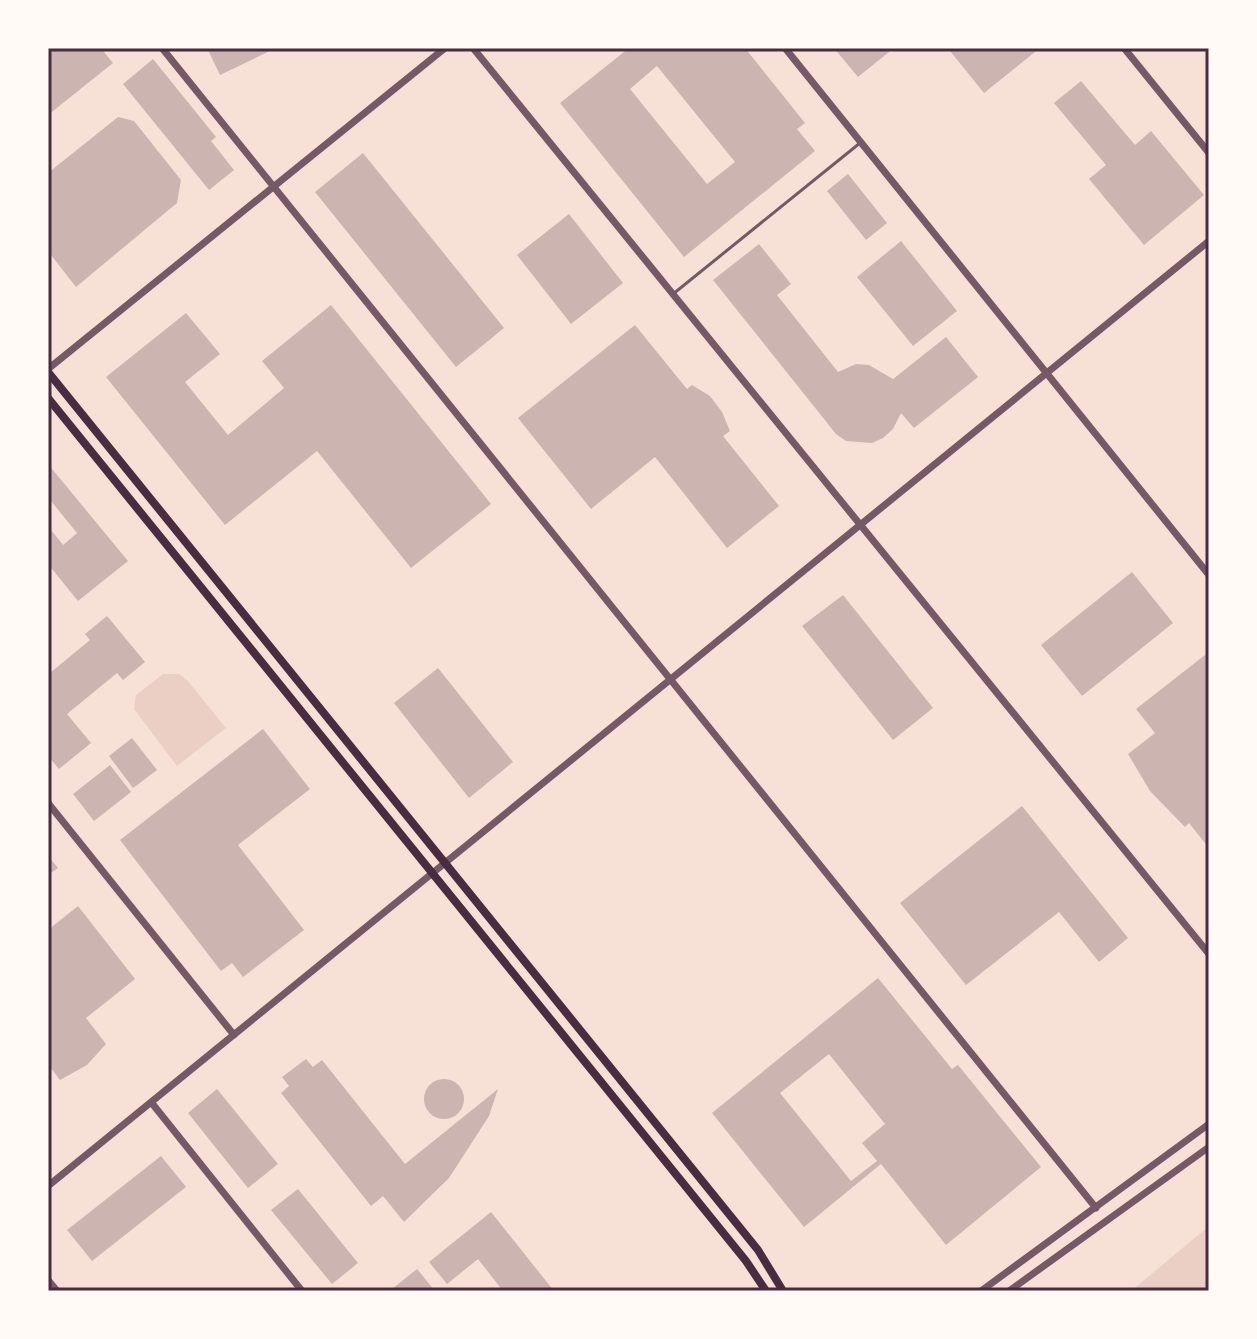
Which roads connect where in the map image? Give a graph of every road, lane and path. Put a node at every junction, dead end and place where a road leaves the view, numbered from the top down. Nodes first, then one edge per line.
1 (162, 48) edge
2 (445, 48) edge
3 (473, 48) edge
4 (785, 48) edge
5 (1124, 48) edge
6 (861, 142) junction
7 (1209, 153) edge
8 (274, 187) junction
9 (1209, 241) edge
10 (673, 294) junction
11 (48, 370) edge
12 (1047, 374) junction
13 (48, 398) edge
14 (861, 525) junction
15 (1209, 575) edge
16 (671, 680) junction
17 (48, 803) edge
18 (445, 863) junction
19 (432, 874) junction
20 (1209, 954) edge
21 (234, 1035) junction
22 (151, 1102) junction
23 (1209, 1124) edge
24 (1209, 1147) edge
25 (48, 1186) edge
26 (1096, 1208) junction
27 (48, 1280) edge
28 (57, 1291) edge
29 (302, 1291) edge
30 (766, 1291) edge
31 (783, 1291) edge
32 (981, 1291) edge
33 (1009, 1291) edge

1 - 8 street
2 - 8 street
3 - 10 street
4 - 6 street
5 - 7 street
6 - 10 lane
6 - 12 street
8 - 11 street
8 - 16 street
9 - 12 street
10 - 14 street
11 - 18 main road
12 - 14 street
12 - 15 street
13 - 19 main road
14 - 16 street
14 - 20 street
16 - 18 street
16 - 26 street
17 - 21 street
18 - 19 street
18 - 31 main road
19 - 21 street
19 - 30 main road
21 - 22 street
22 - 25 street
22 - 29 street
23 - 26 street
24 - 33 street
26 - 32 street
27 - 28 street

